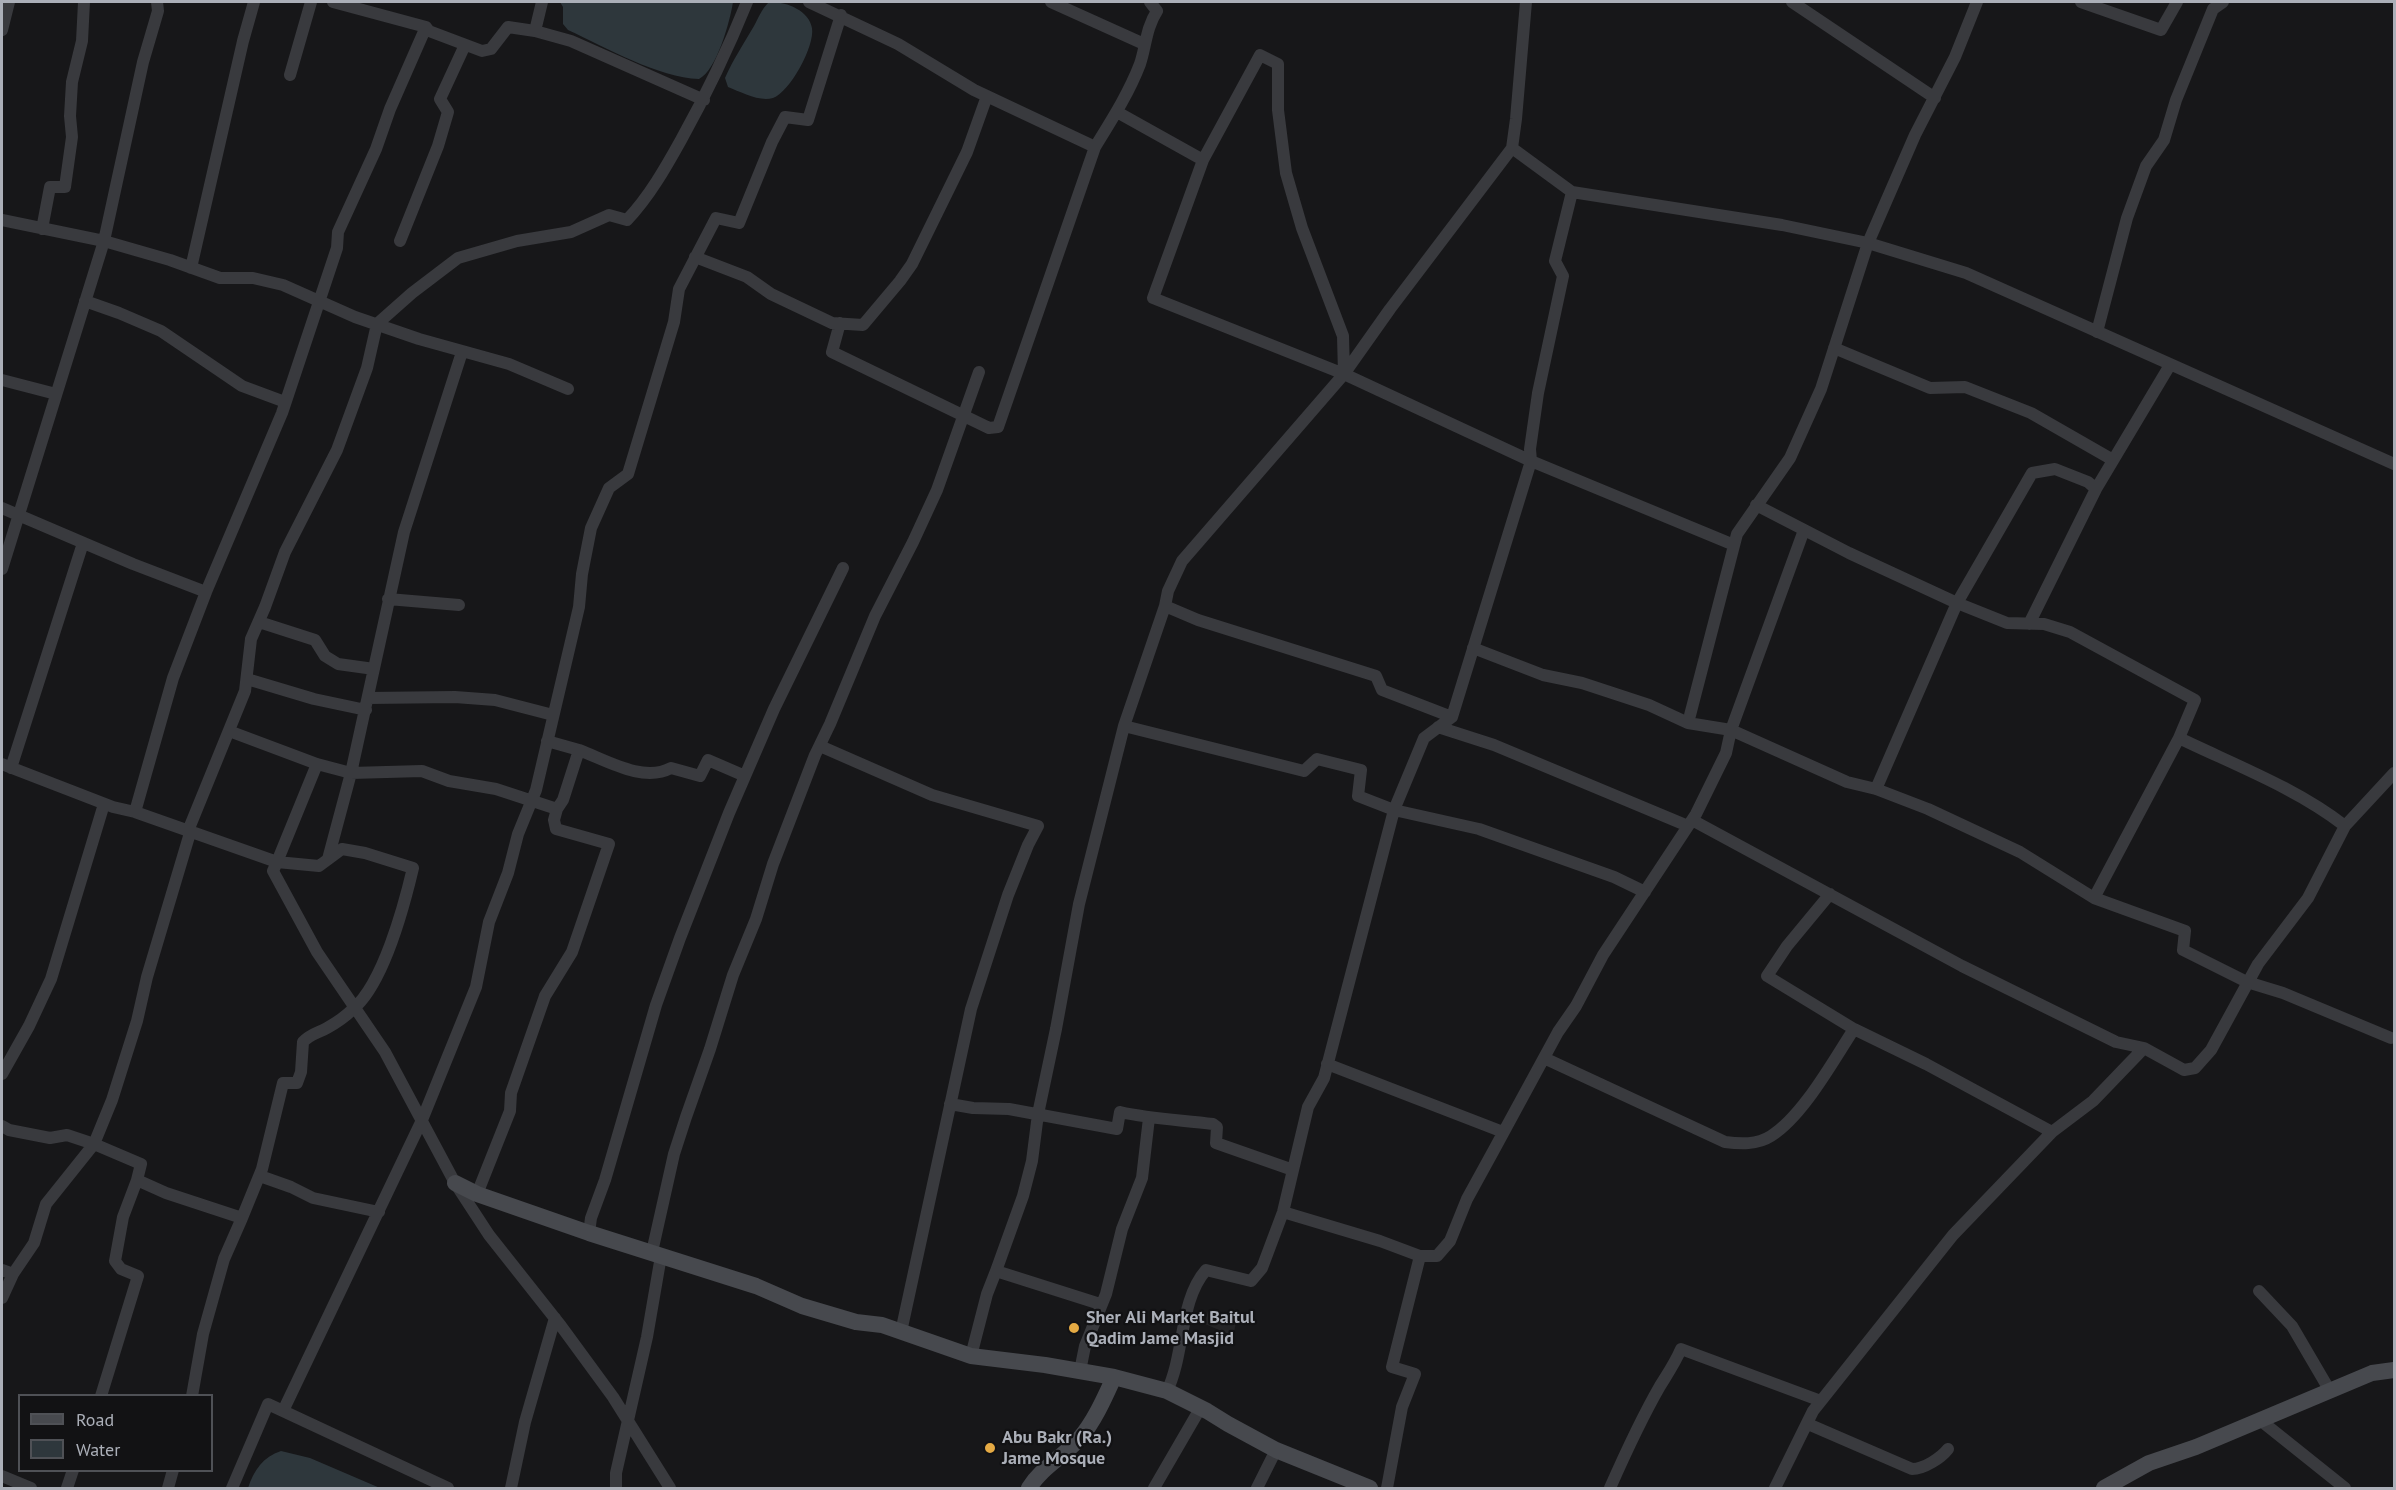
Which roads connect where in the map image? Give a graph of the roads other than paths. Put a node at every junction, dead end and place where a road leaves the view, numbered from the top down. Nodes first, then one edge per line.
1 (9, 2) edge
2 (84, 2) edge
3 (157, 2) edge
4 (254, 2) edge
5 (311, 2) edge
6 (333, 2) edge
7 (542, 2) edge
8 (747, 2) edge
9 (809, 2) edge
10 (1051, 2) edge
11 (1150, 2) edge
12 (1526, 2) edge
13 (1792, 2) edge
14 (1977, 2) edge
15 (2081, 2) edge
16 (2177, 2) edge
17 (2223, 2) edge
18 (841, 15) junction
19 (426, 27) junction
20 (2, 30) edge
21 (535, 31) junction
22 (1144, 44) junction
23 (465, 45) junction
24 (290, 75) dead end
25 (987, 96) junction
26 (1935, 98) junction
27 (704, 100) junction
28 (1117, 111) junction
29 (1095, 147) junction
30 (1512, 148) junction
31 (1203, 160) junction
32 (1572, 192) junction
33 (2, 220) edge
34 (42, 229) junction
35 (104, 241) junction
36 (400, 241) dead end
37 (1868, 243) junction
38 (695, 257) junction
39 (191, 268) junction
40 (84, 301) junction
41 (320, 301) junction
42 (840, 323) junction
43 (377, 324) junction
44 (2097, 332) junction
45 (1834, 348) junction
46 (462, 352) junction
47 (2170, 365) junction
48 (979, 372) dead end
49 (1344, 374) junction
50 (2, 380) edge
51 (568, 390) dead end
52 (56, 394) junction
53 (285, 402) junction
54 (964, 416) junction
55 (2114, 460) junction
56 (1531, 461) junction
57 (2394, 464) edge
58 (2096, 489) junction
59 (1756, 505) junction
60 (2, 508) edge
61 (18, 515) junction
62 (1803, 530) junction
63 (83, 543) junction
64 (1734, 545) junction
65 (843, 568) dead end
66 (2, 569) edge
67 (206, 592) junction
68 (388, 599) junction
69 (1957, 603) junction
70 (459, 605) dead end
71 (1165, 606) junction
72 (259, 622) junction
73 (2029, 624) junction
74 (1473, 648) junction
75 (374, 669) junction
76 (247, 679) junction
77 (367, 704) junction
78 (553, 715) junction
79 (1452, 717) junction
80 (1688, 723) junction
81 (1124, 726) junction
82 (1438, 727) junction
83 (1731, 730) junction
84 (229, 731) junction
85 (2179, 738) junction
86 (547, 741) junction
87 (820, 746) junction
88 (579, 750) junction
89 (317, 764) junction
90 (6, 766) edge
91 (351, 773) junction
92 (2394, 773) edge
93 (746, 776) junction
94 (1876, 789) junction
95 (532, 800) junction
96 (104, 804) junction
97 (557, 809) junction
98 (1394, 810) junction
99 (135, 812) junction
100 (1690, 823) junction
101 (2345, 826) junction
102 (190, 833) junction
103 (328, 859) junction
104 (277, 862) junction
105 (1645, 892) junction
106 (1830, 894) junction
107 (2094, 898) junction
108 (2247, 982) junction
109 (355, 1008) junction
110 (1854, 1029) junction
111 (2391, 1038) dead end
112 (2144, 1048) junction
113 (1544, 1058) junction
114 (1327, 1065) junction
115 (2, 1074) edge
116 (950, 1104) junction
117 (1038, 1114) junction
118 (1149, 1118) junction
119 (422, 1120) junction
120 (2, 1126) edge
121 (1503, 1132) junction
122 (2052, 1132) junction
123 (94, 1144) junction
124 (1293, 1170) junction
125 (260, 1176) junction
126 (137, 1180) junction
127 (455, 1183) junction
128 (477, 1194) junction
129 (378, 1212) junction
130 (1283, 1212) junction
131 (242, 1218) junction
132 (589, 1233) junction
133 (657, 1254) junction
134 (1420, 1256) junction
135 (996, 1271) junction
136 (7, 1272) edge
137 (2259, 1291) dead end
138 (2, 1298) edge
139 (1100, 1304) junction
140 (555, 1318) junction
141 (901, 1332) junction
142 (971, 1356) junction
143 (2394, 1370) edge
144 (1080, 1371) junction
145 (1114, 1377) junction
146 (1167, 1391) junction
147 (2330, 1391) junction
148 (101, 1394) edge
149 (192, 1394) edge
150 (1821, 1401) junction
151 (1201, 1407) junction
152 (283, 1410) junction
153 (2260, 1420) junction
154 (629, 1423) junction
155 (1808, 1424) junction
156 (1948, 1449) dead end
157 (1276, 1450) junction
158 (72, 1472) edge
159 (172, 1472) edge
160 (2, 1476) edge
161 (14, 1485) edge
162 (31, 1488) edge
163 (67, 1488) edge
164 (168, 1488) edge
165 (232, 1488) edge
166 (448, 1488) edge
167 (511, 1488) edge
168 (616, 1488) edge
169 (670, 1488) edge
170 (1029, 1488) edge
171 (1154, 1488) edge
172 (1257, 1488) edge
173 (1370, 1488) edge
174 (1387, 1488) edge
175 (1610, 1488) edge
176 (1775, 1488) edge
177 (2104, 1488) edge
178 (2345, 1488) edge

1 - 20 street
2 - 34 street
3 - 35 street
4 - 39 street
5 - 24 street
6 - 19 street
7 - 21 street
8 - 27 street
9 - 18 street
10 - 22 street
11 - 22 street
12 - 30 street
13 - 26 street
14 - 26 street
15 - 16 street
17 - 44 street
18 - 25 street
18 - 38 street
19 - 23 street
19 - 41 street
21 - 23 street
21 - 27 street
22 - 28 street
23 - 36 street
25 - 29 street
25 - 42 street
26 - 37 street
27 - 43 street
28 - 29 street
28 - 31 street
29 - 54 street
30 - 32 street
30 - 49 street
31 - 49 street
31 - 49 street
32 - 37 street
32 - 56 street
33 - 34 street
34 - 35 street
35 - 39 street
35 - 40 street
37 - 44 street
37 - 45 street
38 - 42 street
38 - 78 street
39 - 41 street
40 - 52 street
40 - 53 street
41 - 43 street
41 - 53 street
42 - 54 street
43 - 46 street
43 - 72 street
44 - 47 street
45 - 55 street
45 - 59 street
46 - 51 street
46 - 68 street
47 - 55 street
47 - 57 street
48 - 54 street
49 - 56 street
49 - 71 street
50 - 52 street
52 - 61 street
53 - 67 street
54 - 87 street
55 - 58 street
56 - 64 street
56 - 74 street
58 - 69 street
58 - 73 street
59 - 62 street
59 - 64 street
60 - 61 street
61 - 63 street
61 - 66 street
62 - 69 street
62 - 83 street
63 - 67 street
63 - 90 street
64 - 80 street
65 - 93 street
67 - 99 street
68 - 70 street
68 - 75 street
69 - 73 street
69 - 94 street
71 - 79 street
71 - 81 street
72 - 75 street
72 - 76 street
73 - 85 street
74 - 79 street
74 - 80 street
75 - 77 street
76 - 77 street
76 - 84 street
77 - 78 street
77 - 91 street
78 - 86 street
79 - 82 street
80 - 83 street
81 - 98 street
81 - 117 street
82 - 98 street
82 - 100 street
83 - 94 street
83 - 100 street
84 - 89 street
84 - 102 street
85 - 101 street
85 - 107 street
86 - 88 street
86 - 95 street
87 - 116 street
87 - 133 street
88 - 93 street
88 - 97 street
89 - 91 street
89 - 104 street
90 - 96 street
91 - 95 street
91 - 103 street
92 - 101 street
93 - 132 street
94 - 107 street
95 - 97 street
95 - 119 street
96 - 99 street
96 - 115 street
97 - 128 street
98 - 105 street
98 - 114 street
99 - 102 street
100 - 105 street
100 - 106 street
101 - 108 street
102 - 104 street
102 - 123 street
103 - 104 street
103 - 109 street
104 - 109 street
105 - 113 street
106 - 110 street
106 - 112 street
107 - 108 street
108 - 111 street
108 - 112 street
109 - 119 street
109 - 125 street
110 - 113 street
110 - 122 street
112 - 122 street
113 - 121 street
114 - 121 street
114 - 124 street
116 - 117 street
116 - 141 street
117 - 118 street
117 - 135 street
118 - 124 street
118 - 139 street
119 - 127 street
119 - 129 street
120 - 123 street
121 - 134 street
122 - 150 street
123 - 126 street
123 - 136 street
124 - 130 street
125 - 129 street
125 - 131 street
126 - 131 street
126 - 148 street
127 - 128 street
127 - 140 street
128 - 132 street
129 - 152 street
130 - 134 street
130 - 146 street
131 - 149 street
132 - 133 street
133 - 141 street
133 - 154 street
134 - 174 street
135 - 139 street
135 - 142 street
136 - 138 street
137 - 147 street
139 - 144 street
140 - 154 street
140 - 167 street
141 - 142 street
142 - 144 street
143 - 147 street
144 - 145 street
145 - 146 street
145 - 170 street
146 - 151 street
147 - 153 street
150 - 155 street
150 - 175 street
151 - 157 street
151 - 171 street
152 - 165 street
152 - 166 street
153 - 177 street
153 - 178 street
154 - 168 street
154 - 169 street
155 - 156 street
155 - 176 street
157 - 172 street
157 - 173 street
158 - 163 street
159 - 164 street
160 - 161 street
161 - 162 street

